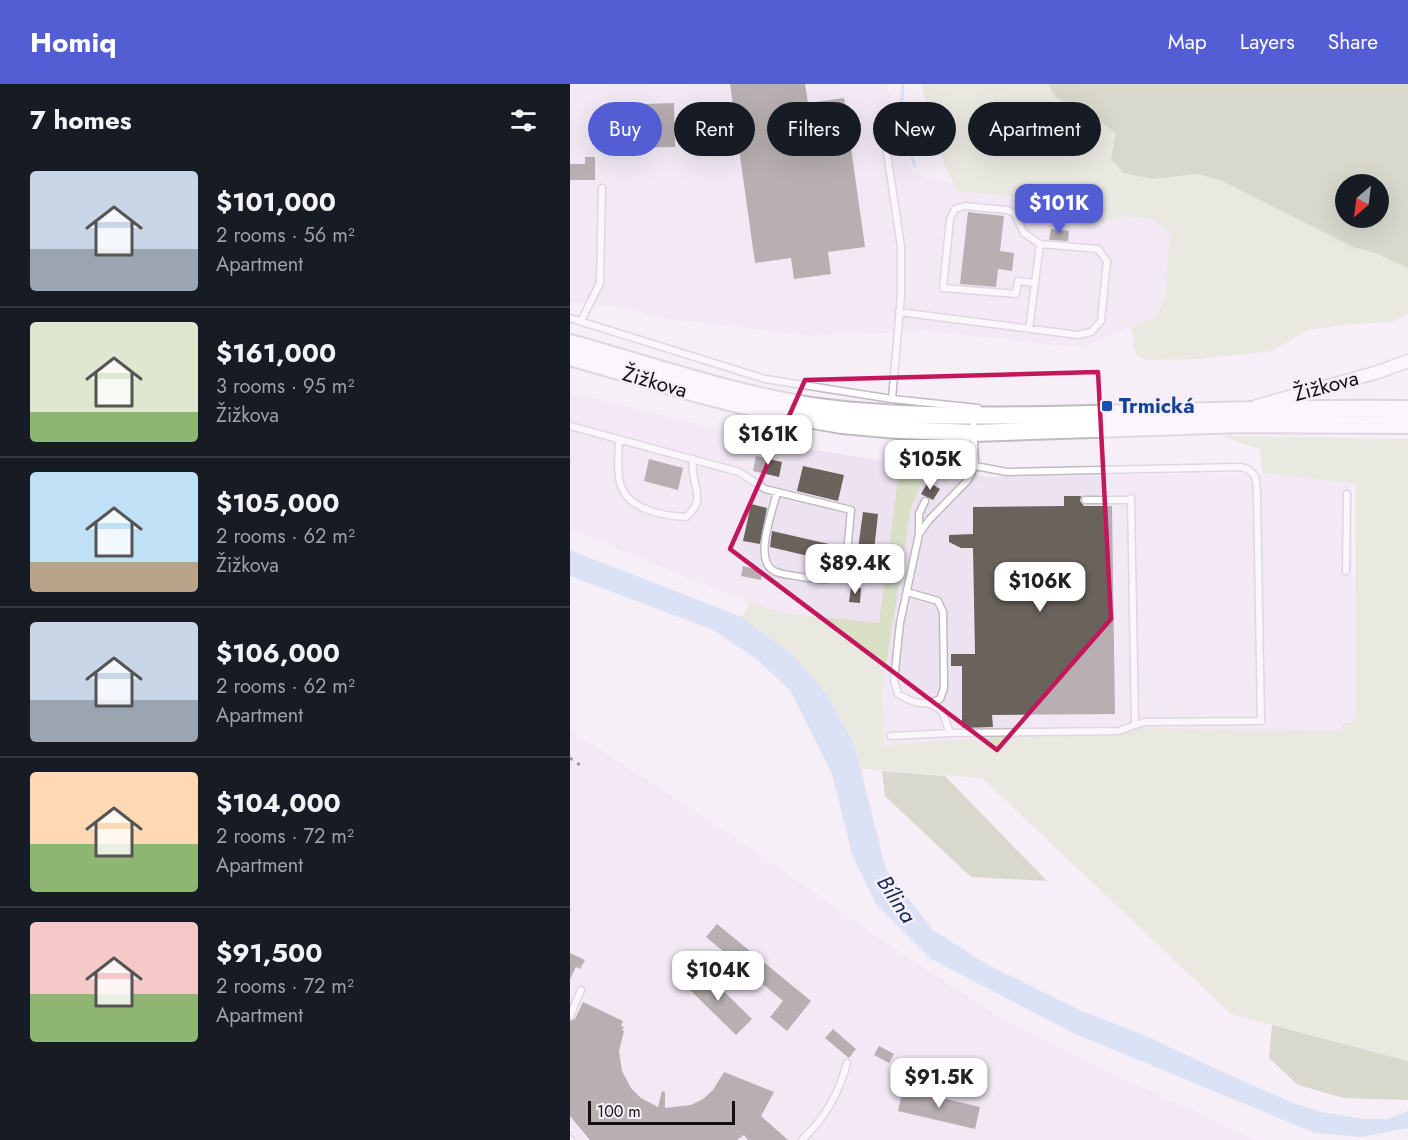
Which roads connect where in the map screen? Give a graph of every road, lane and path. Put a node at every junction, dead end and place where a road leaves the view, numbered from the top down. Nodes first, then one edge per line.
1 (887, 156) edge
2 (602, 188) dead end
3 (1040, 244) junction
4 (1035, 283) junction
5 (899, 312) junction
6 (570, 318) edge
7 (581, 321) junction
8 (1029, 329) junction
9 (570, 343) edge
10 (570, 357) edge
11 (1408, 361) edge
12 (892, 399) junction
13 (1408, 409) edge
14 (1244, 410) junction
15 (972, 415) junction
16 (1027, 424) junction
17 (1408, 425) edge
18 (570, 428) edge
19 (973, 433) junction
20 (619, 439) junction
21 (693, 459) junction
22 (975, 466) junction
23 (777, 492) junction
24 (1347, 494) dead end
25 (1085, 500) dead end
26 (925, 501) dead end
27 (919, 534) junction
28 (1346, 571) dead end
29 (907, 592) junction
30 (930, 704) junction
31 (1135, 725) junction
32 (950, 733) junction
33 (891, 736) dead end
34 (581, 990) dead end
35 (570, 1017) edge
36 (847, 1062) dead end
37 (802, 1140) edge

1 - 5 lane
2 - 7 lane
3 - 4 lane
3 - 4 lane
3 - 8 lane
4 - 8 lane
5 - 8 lane
5 - 12 lane
6 - 7 lane, Žižkova
7 - 12 lane, Žižkova
9 - 15 main road, Žižkova
10 - 19 main road, Žižkova
11 - 14 street, Žižkova
12 - 16 lane, Žižkova
13 - 14 main road, Žižkova
14 - 16 main road, Žižkova
15 - 16 main road, Žižkova
15 - 19 lane
16 - 17 main road
16 - 19 main road, Žižkova
18 - 20 lane
19 - 22 lane
20 - 21 lane
20 - 21 lane
21 - 23 lane
22 - 27 lane
22 - 31 lane
23 - 23 lane
24 - 28 lane
25 - 31 lane
26 - 27 lane
27 - 29 lane
29 - 30 lane
29 - 30 lane
30 - 32 lane
31 - 32 lane
32 - 33 lane
34 - 35 lane
36 - 37 lane

